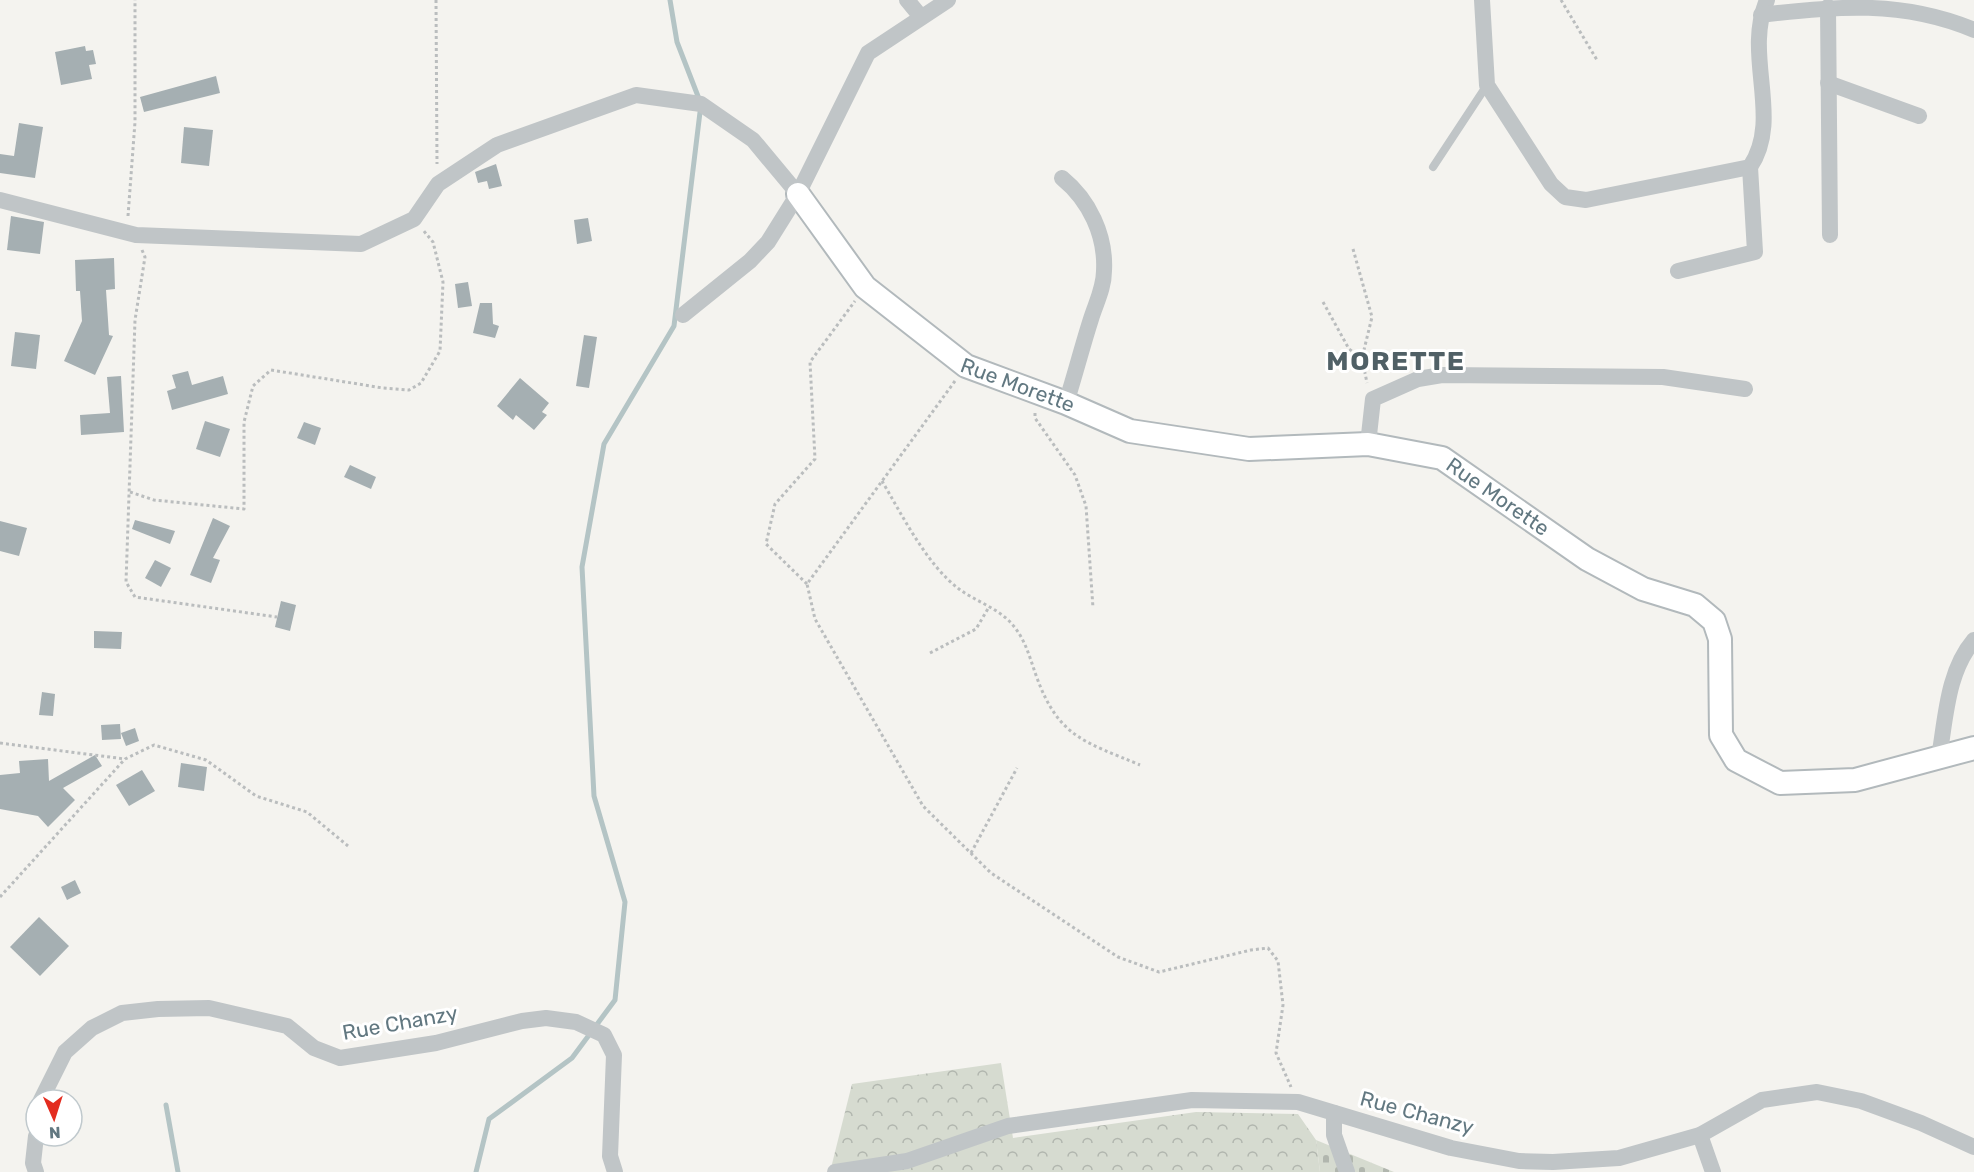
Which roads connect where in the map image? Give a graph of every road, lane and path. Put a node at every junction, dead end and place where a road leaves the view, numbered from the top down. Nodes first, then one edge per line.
1 (135, 0) edge
2 (436, 0) edge
3 (907, 0) edge
4 (948, 0) edge
5 (1482, 0) edge
6 (1560, 0) edge
7 (1828, 7) junction
8 (1764, 8) edge
9 (921, 18) junction
10 (1974, 30) edge
11 (1597, 60) dead end
12 (1828, 83) junction
13 (1487, 85) junction
14 (1919, 116) dead end
15 (1433, 167) dead end
16 (1750, 167) junction
17 (1062, 178) dead end
18 (438, 184) junction
19 (798, 194) junction
20 (0, 200) edge
21 (414, 219) junction
22 (136, 235) junction
23 (1830, 235) dead end
24 (1353, 249) dead end
25 (1678, 271) dead end
26 (865, 287) junction
27 (1323, 302) dead end
28 (683, 315) dead end
29 (1362, 358) junction
30 (966, 366) junction
31 (1745, 389) dead end
32 (1034, 393) junction
33 (1374, 399) junction
34 (1066, 403) junction
35 (1368, 444) junction
36 (882, 481) junction
37 (130, 492) junction
38 (807, 584) junction
39 (989, 607) junction
40 (1093, 608) dead end
41 (277, 617) dead end
42 (1974, 640) edge
43 (930, 653) dead end
44 (0, 743) edge
45 (1974, 748) edge
46 (1939, 756) junction
47 (125, 759) junction
48 (1140, 765) dead end
49 (1017, 768) dead end
50 (348, 846) dead end
51 (971, 853) junction
52 (0, 897) edge
53 (47, 1088) edge
54 (1298, 1102) junction
55 (1334, 1113) junction
56 (1700, 1135) junction
57 (1974, 1147) edge
58 (35, 1148) edge
59 (36, 1172) edge
60 (615, 1172) edge
61 (835, 1172) edge
62 (1347, 1172) edge
63 (1713, 1172) edge

1 - 22 path
2 - 18 path
3 - 9 street
4 - 9 street
5 - 13 street
6 - 11 path
7 - 8 street
7 - 10 street
7 - 12 street
8 - 16 street
9 - 19 street
12 - 14 street
12 - 23 street
13 - 15 lane
13 - 16 street
16 - 25 street
17 - 34 street
18 - 19 street
18 - 21 street
19 - 26 street, Rue Morette
19 - 28 street
20 - 22 street
21 - 22 street
21 - 37 path
22 - 37 path
24 - 29 path
26 - 30 street, Rue Morette
26 - 38 path
27 - 29 path
29 - 33 path
30 - 32 street, Rue Morette
30 - 36 path
31 - 33 street
32 - 34 street, Rue Morette
32 - 40 path
33 - 35 street
34 - 35 street, Rue Morette
35 - 46 street, Rue Morette
36 - 38 path
36 - 39 path
37 - 41 path
38 - 51 path
39 - 43 path
39 - 48 path
42 - 46 street
44 - 47 path
45 - 46 street, Rue Morette
47 - 50 path
47 - 52 path
49 - 51 path
51 - 54 path
53 - 60 street, Rue Chanzy
54 - 55 street, Rue Chanzy
54 - 61 street, Rue Chanzy
55 - 56 street, Rue Chanzy
55 - 62 street
56 - 57 street, Rue Chanzy
56 - 63 street
58 - 59 street

